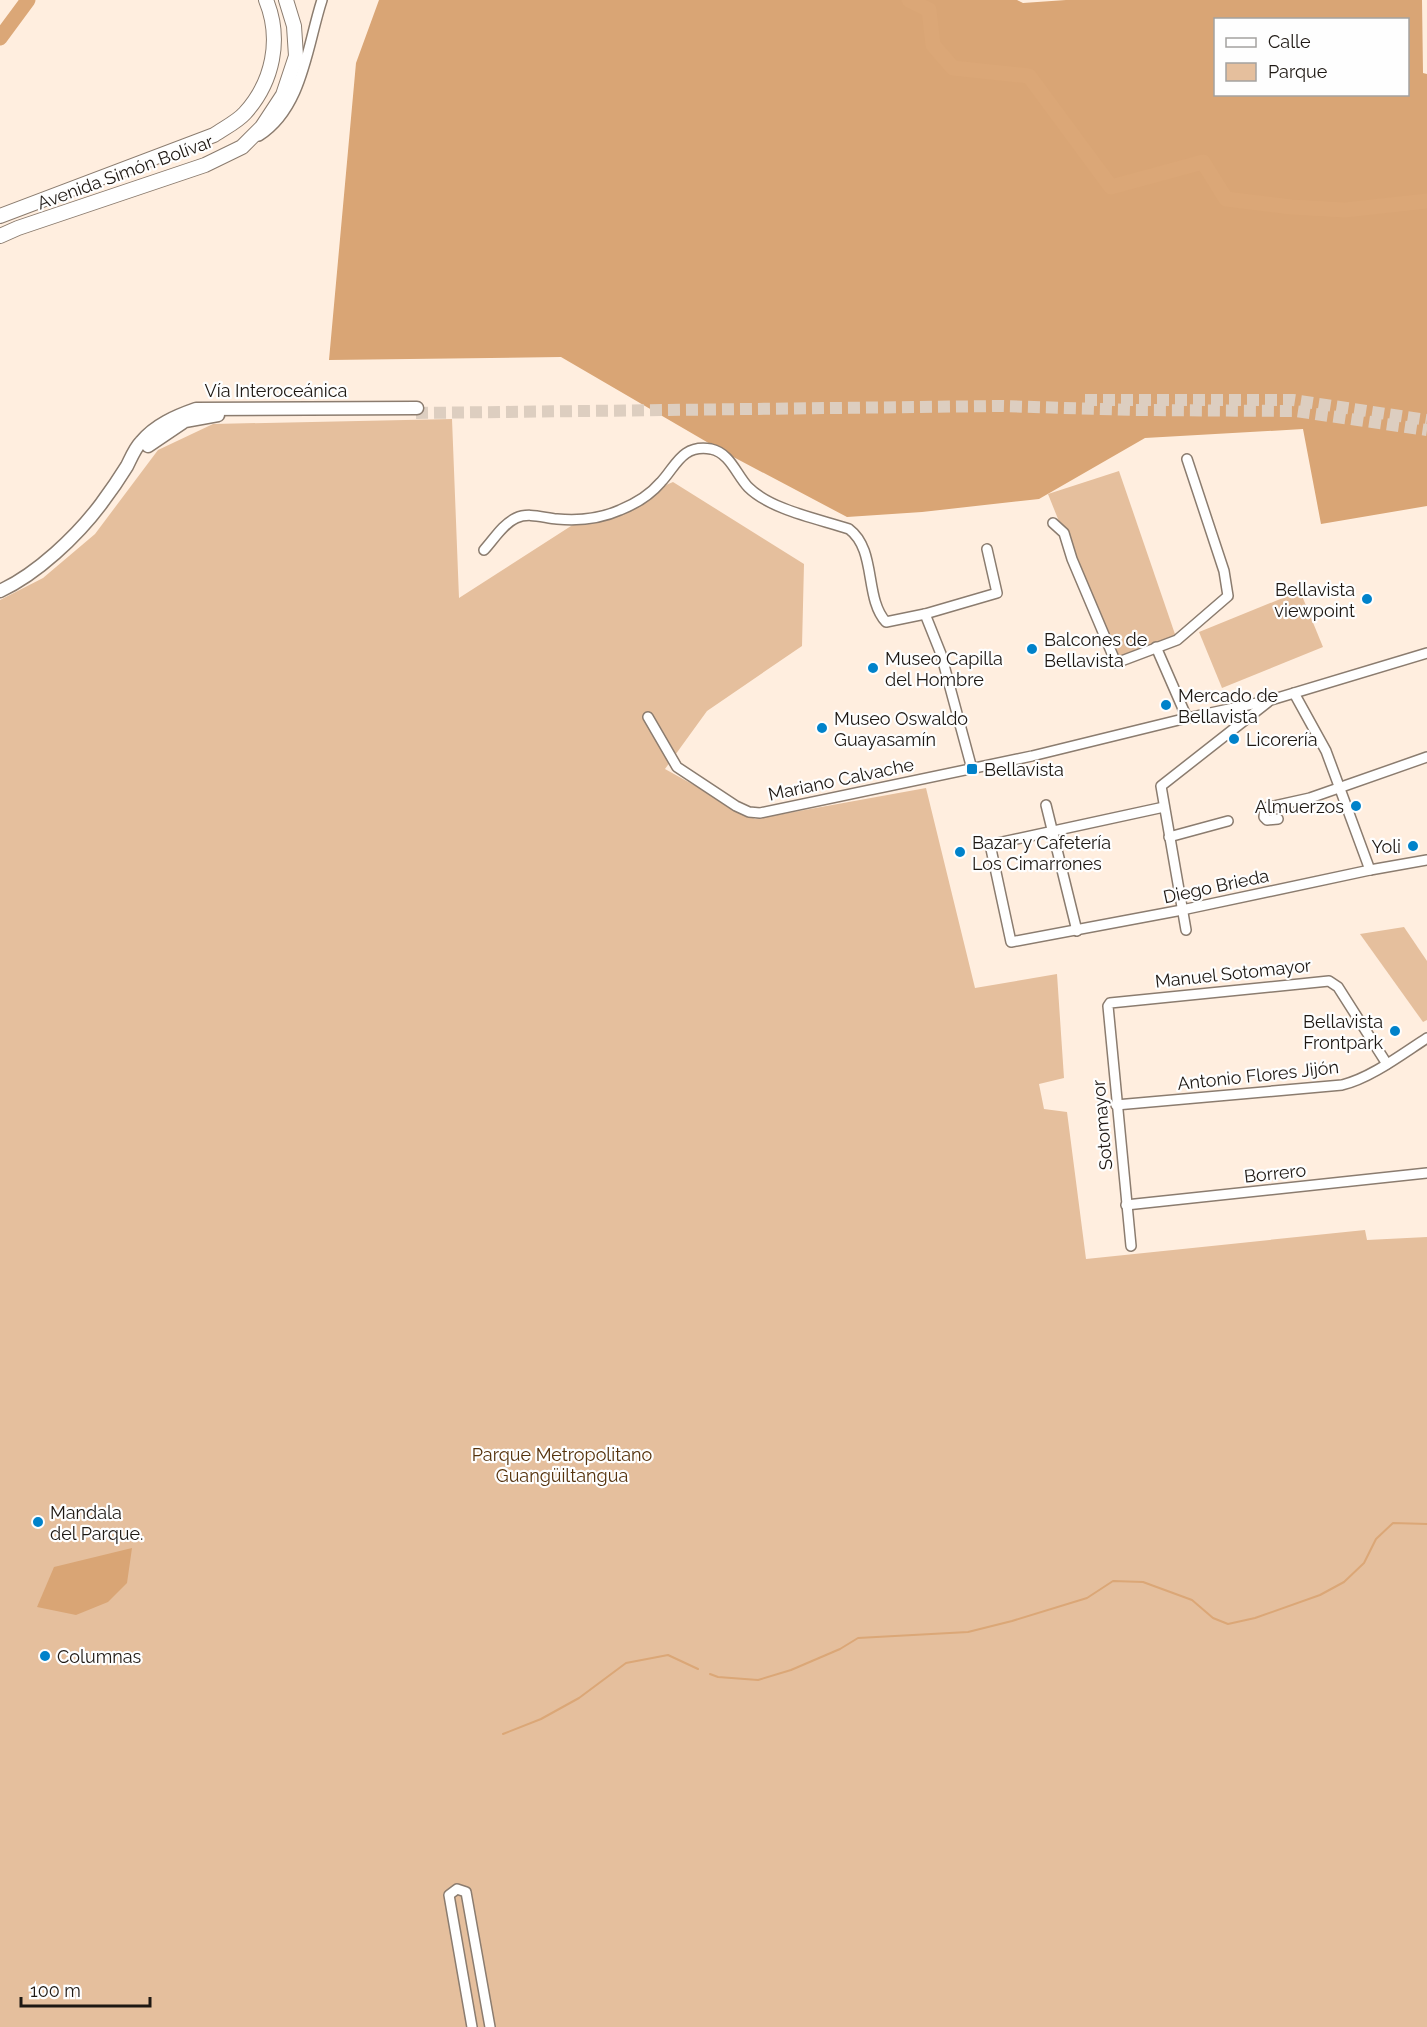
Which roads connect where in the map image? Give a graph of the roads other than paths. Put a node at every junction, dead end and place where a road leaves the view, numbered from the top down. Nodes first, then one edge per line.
1 (266, 0) edge
2 (286, 0) edge
3 (322, 0) edge
4 (242, 147) junction
5 (0, 216) edge
6 (0, 236) edge
7 (416, 411) tunnel mouth
8 (1187, 459) dead end
9 (1053, 523) dead end
10 (987, 549) dead end
11 (484, 550) dead end
12 (0, 591) edge
13 (925, 614) junction
14 (1156, 647) junction
15 (1427, 653) edge
16 (1294, 693) junction
17 (1271, 700) junction
18 (648, 717) dead end
19 (1187, 718) junction
20 (1427, 757) edge
21 (972, 769) junction
22 (1339, 787) junction
23 (1046, 805) dead end
24 (1164, 807) junction
25 (1278, 819) dead end
26 (1228, 821) dead end
27 (1052, 830) junction
28 (1169, 837) junction
29 (1427, 860) edge
30 (1370, 870) junction
31 (1182, 910) junction
32 (1077, 930) junction
33 (1186, 930) dead end
34 (1111, 1002) joint
35 (1427, 1038) edge
36 (1387, 1064) junction
37 (1116, 1105) junction
38 (1427, 1173) edge
39 (1126, 1205) junction
40 (1131, 1246) dead end
41 (472, 2027) edge
42 (490, 2027) edge

1 - 5 highway, Avenida Simón Bolívar
2 - 4 highway, Avenida Simón Bolívar
3 - 4 street
4 - 6 highway, Avenida Simón Bolívar
7 - 12 main road, Vía Interoceánica
8 - 14 street
9 - 14 street
10 - 13 street
11 - 13 street
13 - 21 street
14 - 19 street
15 - 16 street, Mariano Calvache
16 - 17 street, Mariano Calvache
16 - 22 street
17 - 19 street, Mariano Calvache
17 - 24 street
18 - 21 street, Mariano Calvache
19 - 21 street, Mariano Calvache
20 - 22 street
22 - 25 street
22 - 30 street
23 - 27 street
24 - 27 street
24 - 28 street
26 - 28 street
27 - 32 street
27 - 32 street, Diego Brieda
28 - 31 street
29 - 30 street, Diego Brieda
30 - 31 street, Diego Brieda
31 - 32 street, Diego Brieda
31 - 33 street
34 - 36 street, Manuel Sotomayor
34 - 37 street, Sotomayor
35 - 36 street, Antonio Flores Jijón
36 - 37 street, Antonio Flores Jijón
37 - 39 street, Sotomayor
38 - 39 street, Borrero
39 - 40 street, Sotomayor
41 - 42 street

